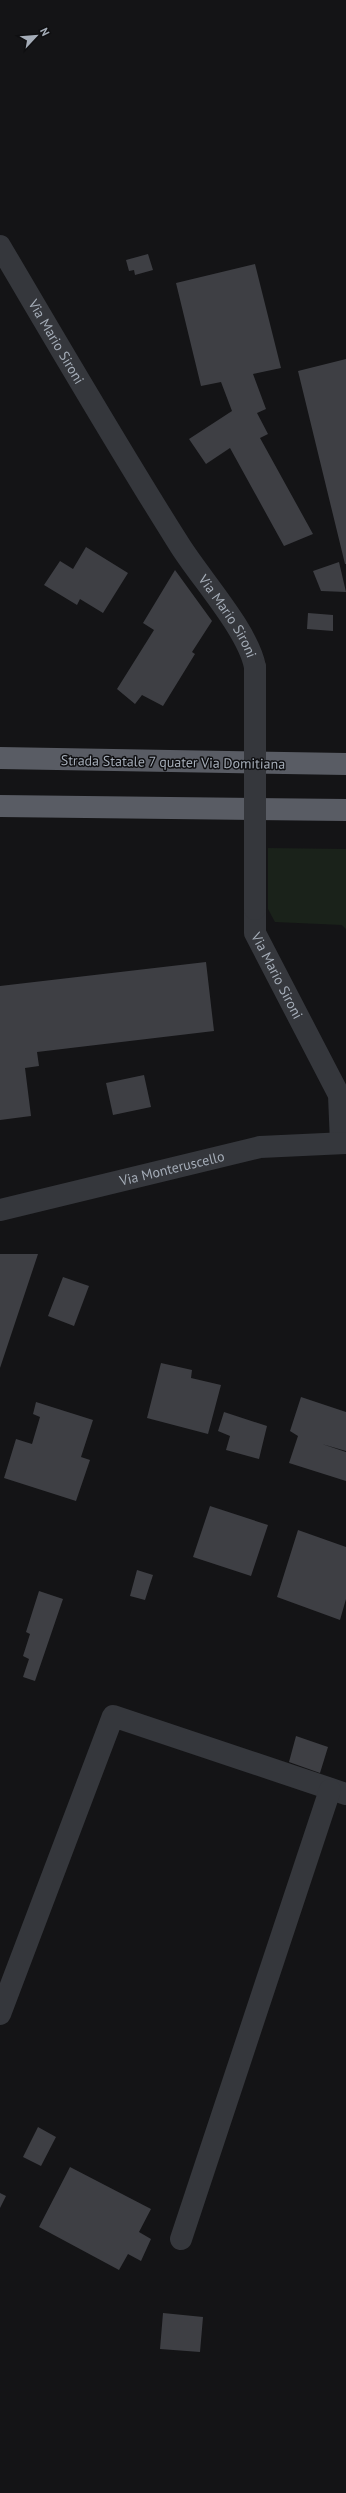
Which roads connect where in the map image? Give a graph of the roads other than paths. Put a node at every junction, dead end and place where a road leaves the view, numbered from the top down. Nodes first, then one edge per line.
1 (0, 246) edge
2 (0, 758) edge
3 (346, 764) edge
4 (0, 806) edge
5 (346, 810) edge
6 (343, 1143) edge
7 (0, 1210) edge
8 (338, 1792) edge
9 (0, 2014) edge
10 (181, 2240) dead end

1 - 6 street, Via Mario Sironi, bridge
2 - 3 highway, Strada Statale 7 quater Via Domitiana
4 - 5 highway
6 - 7 street, Via Monteruscello
8 - 9 street
8 - 10 street

